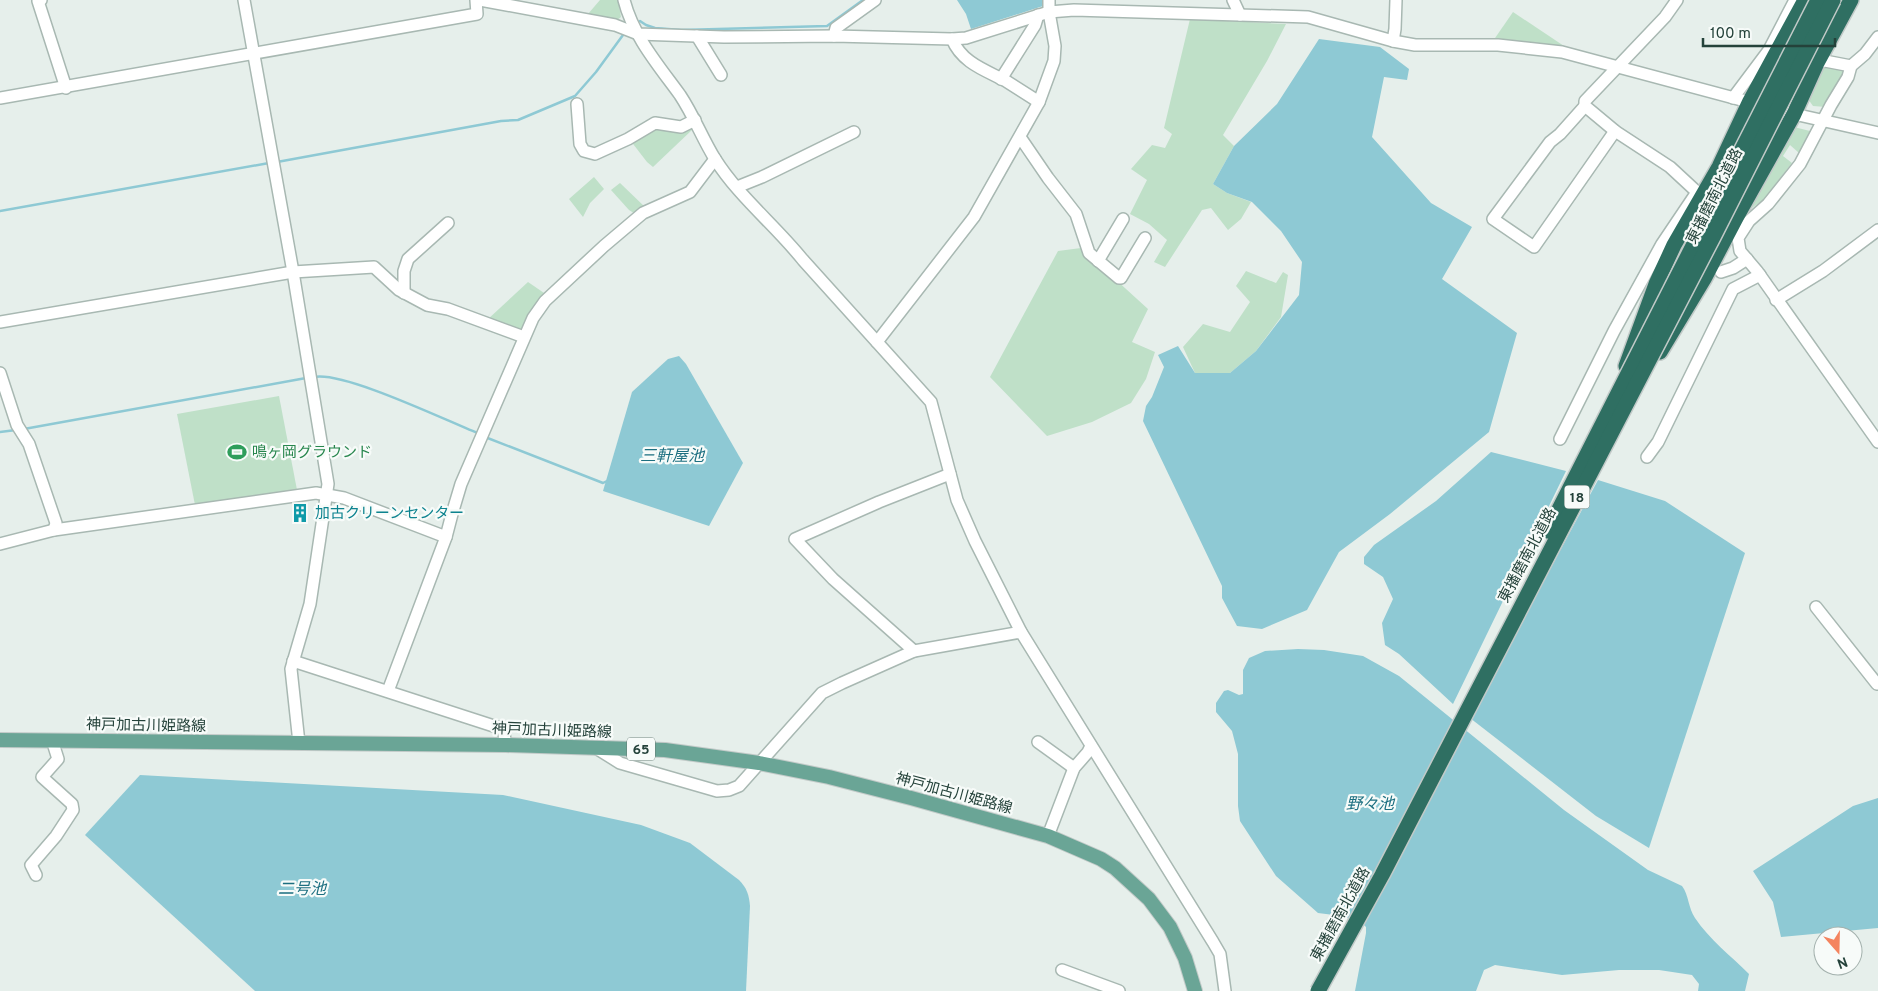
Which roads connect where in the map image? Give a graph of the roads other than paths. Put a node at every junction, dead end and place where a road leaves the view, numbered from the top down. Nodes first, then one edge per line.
1 (41, 0) edge
2 (244, 0) edge
3 (476, 0) edge
4 (480, 0) edge
5 (624, 0) edge
6 (875, 0) edge
7 (1049, 0) edge
8 (1233, 0) edge
9 (1396, 0) edge
10 (1677, 0) edge
11 (1795, 0) edge
12 (1805, 0) edge
13 (1818, 0) edge
14 (1833, 0) edge
15 (1851, 0) edge
16 (1043, 14) junction
17 (1240, 15) junction
18 (638, 34) junction
19 (697, 36) junction
20 (834, 36) junction
21 (1878, 37) edge
22 (952, 39) junction
23 (1392, 41) junction
24 (253, 55) junction
25 (1817, 63) junction
26 (1618, 66) junction
27 (1851, 66) junction
28 (721, 75) dead end
29 (1001, 79) junction
30 (66, 88) junction
31 (0, 98) edge
32 (1733, 98) junction
33 (1750, 101) junction
34 (1039, 102) junction
35 (577, 104) dead end
36 (1585, 106) junction
37 (1794, 114) junction
38 (695, 120) junction
39 (1823, 121) junction
40 (1614, 131) junction
41 (854, 132) dead end
42 (1878, 133) edge
43 (1020, 137) junction
44 (715, 159) junction
45 (737, 187) junction
46 (1123, 219) dead end
47 (448, 223) dead end
48 (1878, 230) edge
49 (1145, 238) dead end
50 (1746, 259) junction
51 (1098, 261) junction
52 (293, 272) junction
53 (1722, 272) dead end
54 (1760, 275) junction
55 (404, 293) junction
56 (1776, 300) junction
57 (0, 322) edge
58 (524, 337) junction
59 (877, 342) junction
60 (0, 373) edge
61 (1617, 408) junction
62 (1560, 439) dead end
63 (1878, 442) edge
64 (1654, 453) dead end
65 (950, 474) junction
66 (327, 494) junction
67 (54, 530) junction
68 (446, 537) junction
69 (0, 544) edge
70 (1816, 607) dead end
71 (1021, 632) junction
72 (914, 651) junction
73 (293, 661) junction
74 (1878, 683) edge
75 (388, 691) junction
76 (0, 740) edge
77 (52, 740) junction
78 (299, 742) junction
79 (1038, 742) dead end
80 (506, 745) junction
81 (1091, 746) junction
82 (596, 748) junction
83 (759, 764) junction
84 (1074, 768) junction
85 (1048, 836) junction
86 (36, 875) dead end
87 (1062, 970) dead end
88 (1119, 991) edge
89 (1195, 991) edge
90 (1225, 991) edge
91 (1307, 991) edge
92 (1318, 991) edge

1 - 30 street
2 - 24 street
3 - 24 street
4 - 18 street
5 - 18 street
6 - 20 street
7 - 16 street
8 - 17 street
9 - 23 street
10 - 26 street
11 - 32 street
12 - 33 highway, 18
13 - 61 highway, 東播磨南北道路 / 18, bridge
14 - 61 highway, 東播磨南北道路 / 18, bridge
15 - 25 highway, 18
16 - 17 street
16 - 22 street
16 - 29 street
16 - 34 street
17 - 23 street
18 - 19 street
18 - 38 street
19 - 20 street
19 - 28 street
20 - 22 street
21 - 27 street
22 - 29 street
23 - 26 street
24 - 30 street
24 - 52 street
25 - 27 street
25 - 37 highway, 18
26 - 32 street
26 - 36 street
27 - 39 street
29 - 34 street
30 - 31 street
32 - 33 street
33 - 37 street
33 - 61 highway, 18, bridge
34 - 43 street
35 - 38 street
36 - 40 street
36 - 40 street
37 - 39 street
37 - 61 highway, 18, bridge
38 - 44 street
39 - 42 street
39 - 50 street
40 - 62 street
41 - 45 street
43 - 51 street
43 - 59 street
44 - 45 street
44 - 58 street
45 - 59 street
46 - 51 street
47 - 55 street
48 - 56 street
49 - 51 street
50 - 53 street
50 - 54 street
52 - 55 street
52 - 57 street
52 - 66 street
54 - 56 street
54 - 64 street
55 - 58 street
56 - 63 street
58 - 68 street
59 - 65 street
60 - 67 street
61 - 91 highway, 東播磨南北道路 / 18, bridge
61 - 92 highway, 東播磨南北道路 / 18, bridge
65 - 71 street
65 - 72 street
66 - 67 street
66 - 68 street
66 - 73 street
67 - 69 street
68 - 75 street
70 - 74 street
71 - 72 street
71 - 81 street
72 - 83 street
73 - 75 street
73 - 78 street
75 - 80 street
76 - 77 main road, 神戸加古川姫路線 / 65
77 - 78 main road, 神戸加古川姫路線 / 65
77 - 86 street
78 - 80 main road, 神戸加古川姫路線 / 65
79 - 84 street
80 - 82 main road, 神戸加古川姫路線 / 65
81 - 84 street
81 - 90 street
82 - 83 main road, 神戸加古川姫路線 / 65
82 - 83 street
83 - 85 main road, 神戸加古川姫路線 / 65
84 - 85 street
85 - 89 main road, 神戸加古川姫路線 / 65
87 - 88 street

